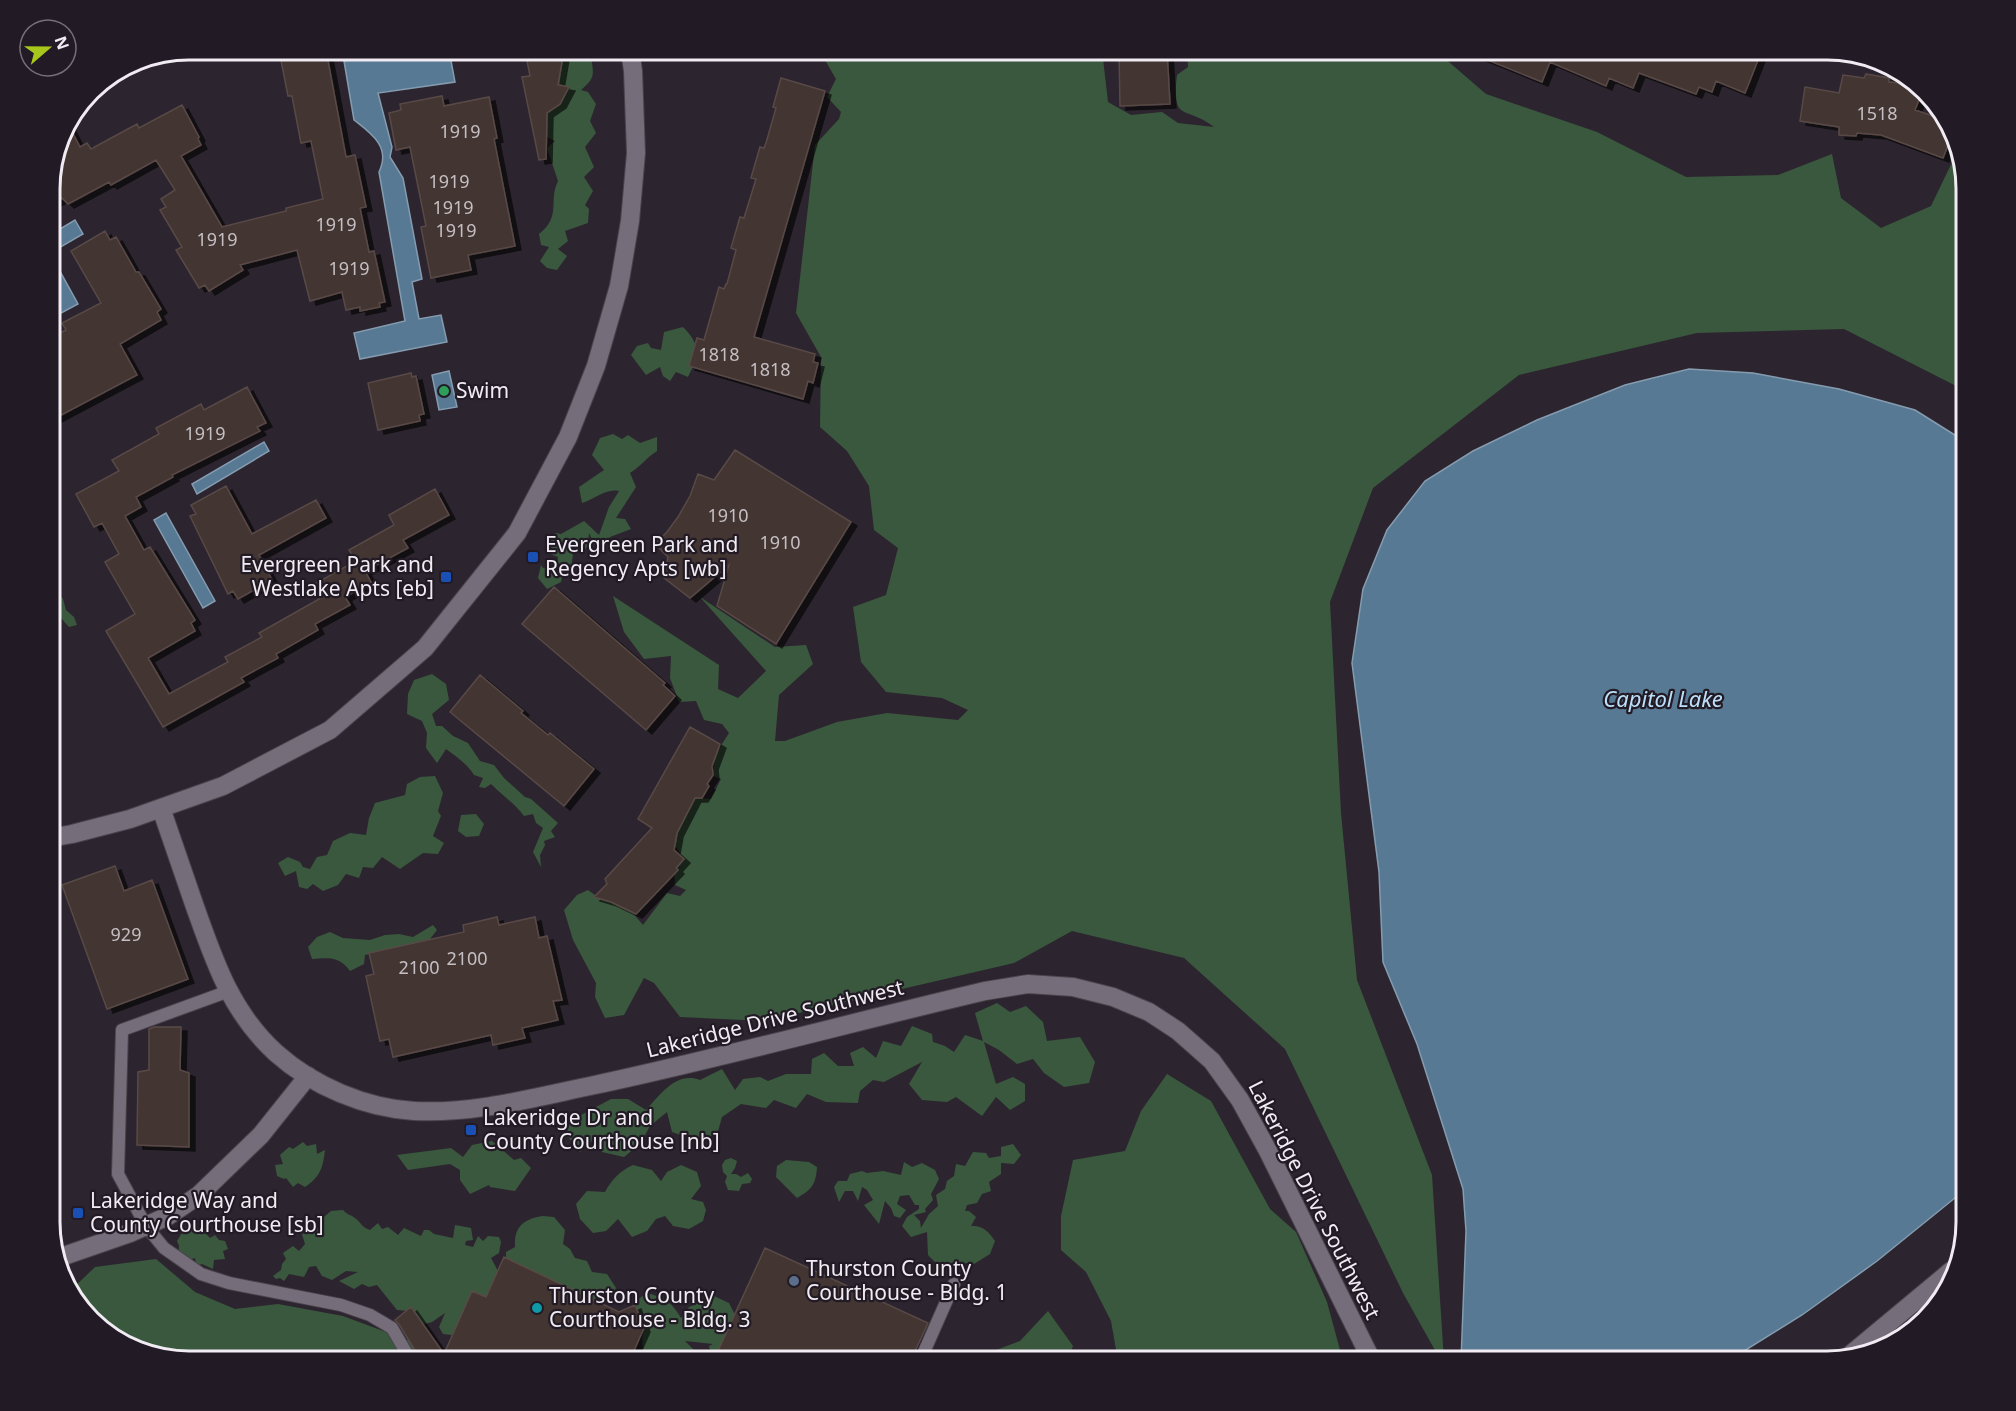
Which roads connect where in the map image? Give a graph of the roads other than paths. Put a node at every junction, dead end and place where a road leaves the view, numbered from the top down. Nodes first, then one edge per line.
1 (631, 60) edge
2 (161, 808) junction
3 (60, 836) edge
4 (229, 991) junction
5 (308, 1077) junction
6 (146, 1226) junction
7 (65, 1256) edge
8 (1943, 1278) edge
9 (954, 1284) dead end
10 (1862, 1346) edge
11 (405, 1351) edge
12 (925, 1351) edge
13 (1367, 1351) edge

1 - 2 street
2 - 3 street
2 - 4 street, Lakeridge Drive Southwest
4 - 5 street, Lakeridge Drive Southwest
4 - 6 lane
5 - 6 street
5 - 13 street, Lakeridge Drive Southwest
6 - 7 street
6 - 11 lane
8 - 10 street
9 - 12 lane

